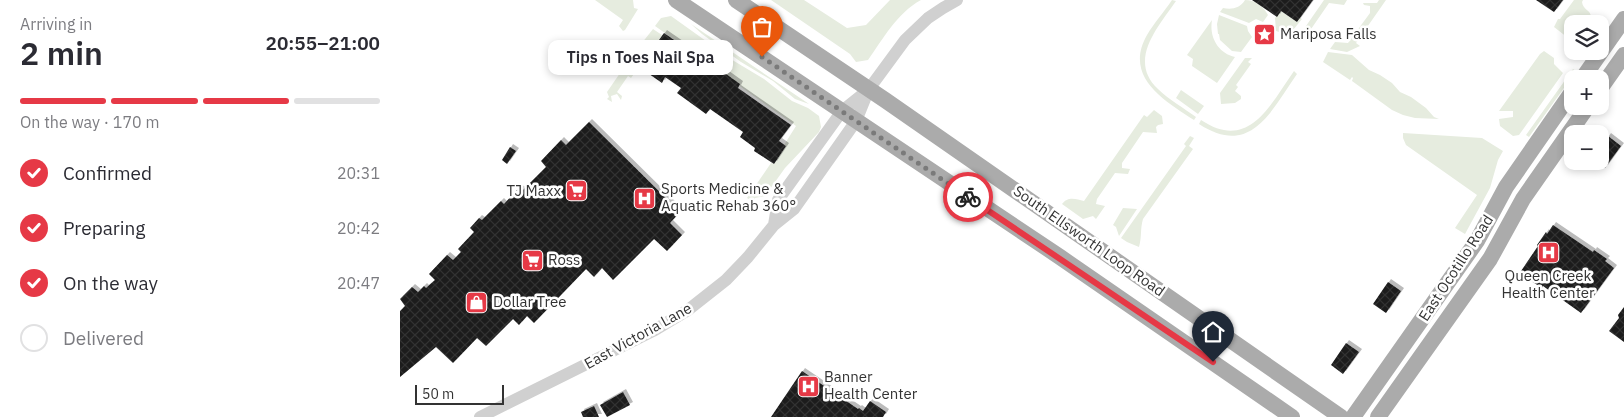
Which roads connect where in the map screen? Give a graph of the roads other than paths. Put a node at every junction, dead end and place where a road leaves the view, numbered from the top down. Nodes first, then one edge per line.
1 (676, 0) edge
2 (736, 0) edge
3 (958, 0) edge
4 (1624, 20) edge
5 (1624, 55) edge
6 (1588, 70) edge
7 (1609, 76) edge
8 (869, 89) junction
9 (1564, 104) edge
10 (842, 111) junction
11 (1582, 115) edge
12 (856, 121) junction
13 (774, 225) junction
14 (480, 417) edge
15 (1292, 417) edge
16 (1341, 417) edge
17 (1353, 417) edge
18 (1378, 417) edge

1 - 10 main road, South Ellsworth Loop Road
2 - 8 main road, South Ellsworth Loop Road
3 - 8 street, East Victoria Lane
4 - 6 main road
5 - 7 main road
8 - 10 street, East Victoria Lane
8 - 12 street, East Victoria Lane
8 - 16 main road, South Ellsworth Loop Road
9 - 17 main road, East Ocotillo Road
10 - 12 main road, South Ellsworth Loop Road
10 - 13 street, East Victoria Lane
11 - 18 main road, East Ocotillo Road
12 - 13 street, East Victoria Lane
12 - 15 main road, South Ellsworth Loop Road
13 - 14 street, East Victoria Lane

